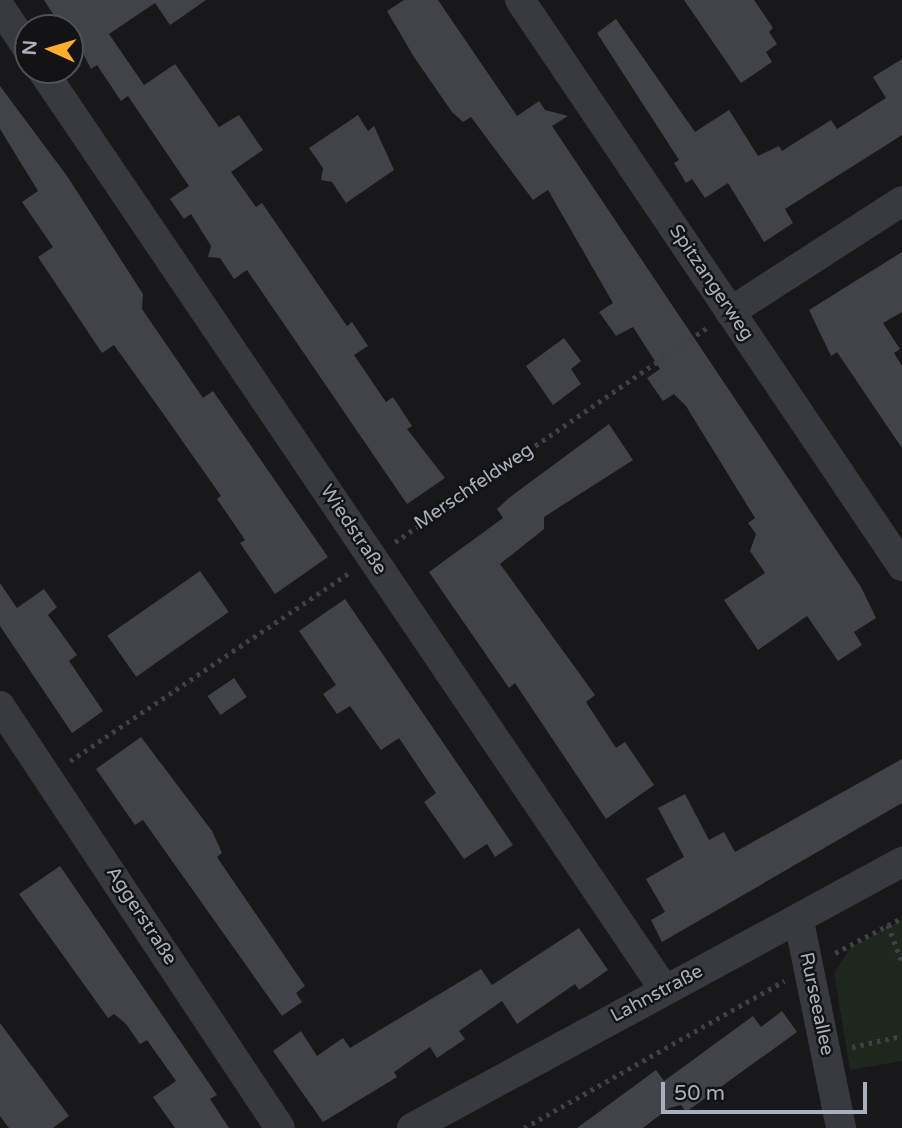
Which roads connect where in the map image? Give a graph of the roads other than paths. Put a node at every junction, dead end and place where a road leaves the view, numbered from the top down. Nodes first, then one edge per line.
1 (520, 0) edge
2 (0, 7) edge
3 (14, 28) edge
4 (51, 84) edge
5 (902, 201) edge
6 (730, 312) junction
7 (902, 566) edge
8 (0, 706) edge
9 (902, 862) edge
10 (799, 920) junction
11 (664, 989) junction
12 (280, 1128) edge
13 (412, 1128) edge
14 (841, 1128) edge

1 - 6 street, Spitzangerweg
2 - 3 street
4 - 11 street, Wiedstraße
5 - 6 street
6 - 7 street, Spitzangerweg
8 - 12 street, Aggerstraße
9 - 10 street, Lahnstraße
10 - 11 street, Lahnstraße
10 - 14 street, Rurseeallee
11 - 13 street, Lahnstraße

